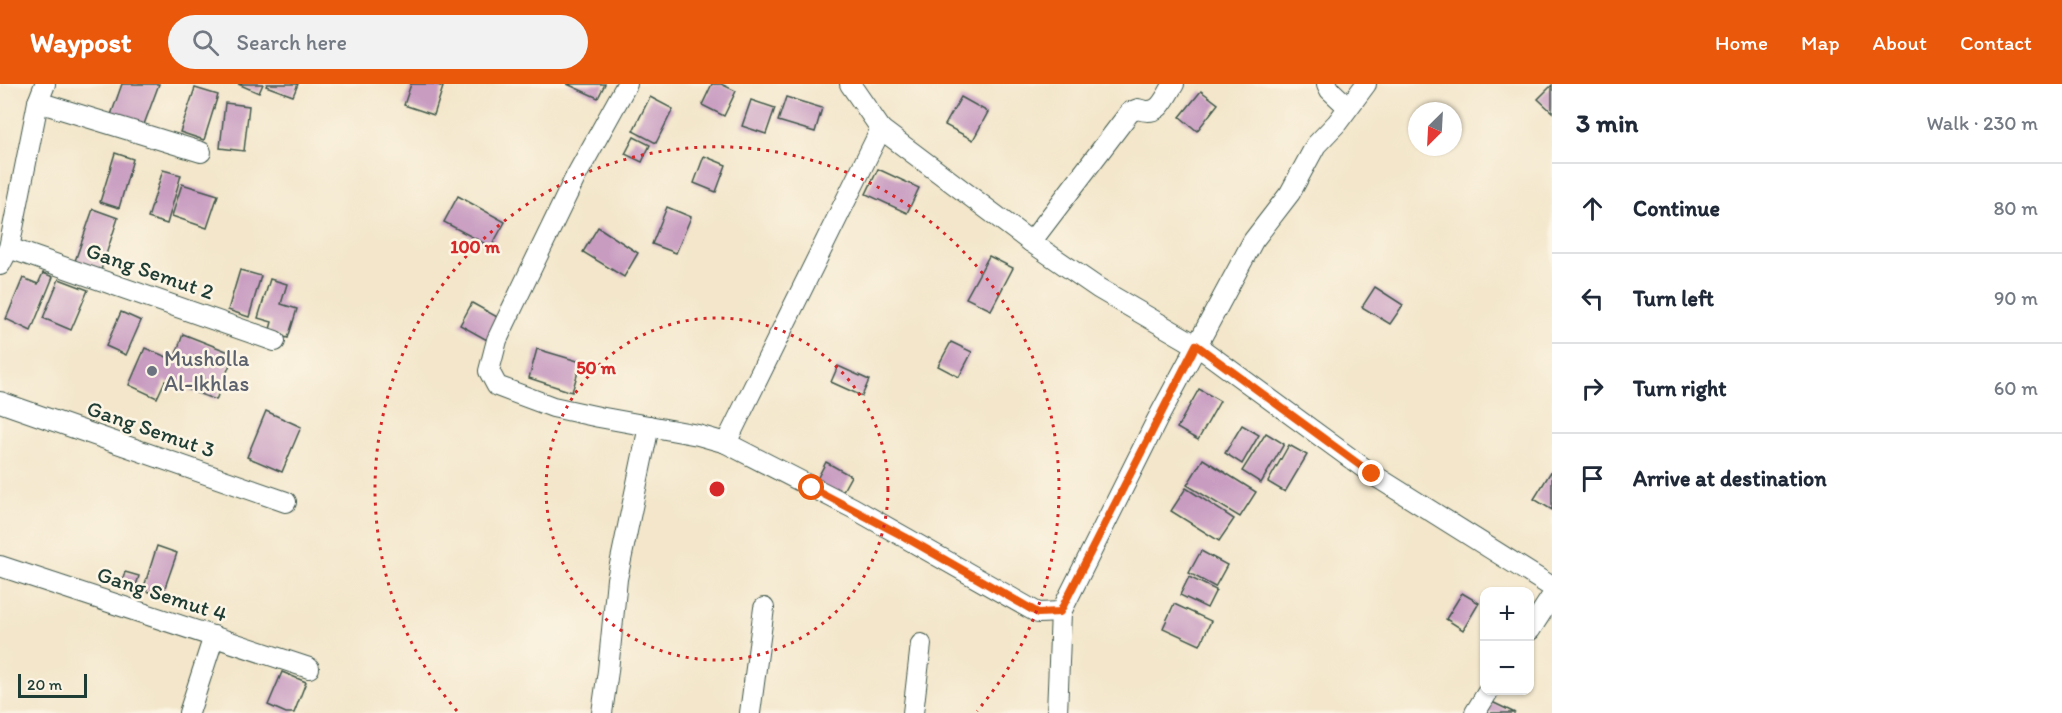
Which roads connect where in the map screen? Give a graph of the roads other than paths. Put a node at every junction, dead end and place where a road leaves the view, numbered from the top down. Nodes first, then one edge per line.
1 (627, 84) edge
2 (850, 84) edge
3 (1174, 84) edge
4 (1327, 84) edge
5 (1366, 84) edge
6 (42, 93) edge
7 (1348, 107) junction
8 (881, 129) junction
9 (201, 152) dead end
10 (1032, 242) junction
11 (4, 256) edge
12 (274, 341) dead end
13 (1196, 345) junction
14 (0, 402) edge
15 (649, 426) junction
16 (726, 443) junction
17 (286, 502) dead end
18 (0, 566) edge
19 (1552, 586) edge
20 (1552, 596) edge
21 (764, 608) dead end
22 (1060, 612) junction
23 (1534, 624) edge
24 (214, 636) junction
25 (921, 644) dead end
26 (309, 668) dead end
27 (1487, 695) edge
28 (189, 713) edge
29 (602, 713) edge
30 (750, 713) edge
31 (913, 713) edge
32 (1057, 713) edge
33 (1475, 713) edge

1 - 15 street
2 - 8 street
3 - 10 street
4 - 7 street
5 - 7 street
6 - 9 street
6 - 11 street
7 - 13 street
8 - 10 street
8 - 16 street
10 - 13 street
11 - 12 street, Gang Semut 2
13 - 19 street
13 - 22 street
14 - 17 street, Gang Semut 3
15 - 16 street
15 - 29 street
16 - 22 street
18 - 24 street, Gang Semut 4
20 - 23 street
21 - 30 street
22 - 32 street
24 - 26 street, Gang Semut 4
24 - 28 street
25 - 31 street
27 - 33 street

